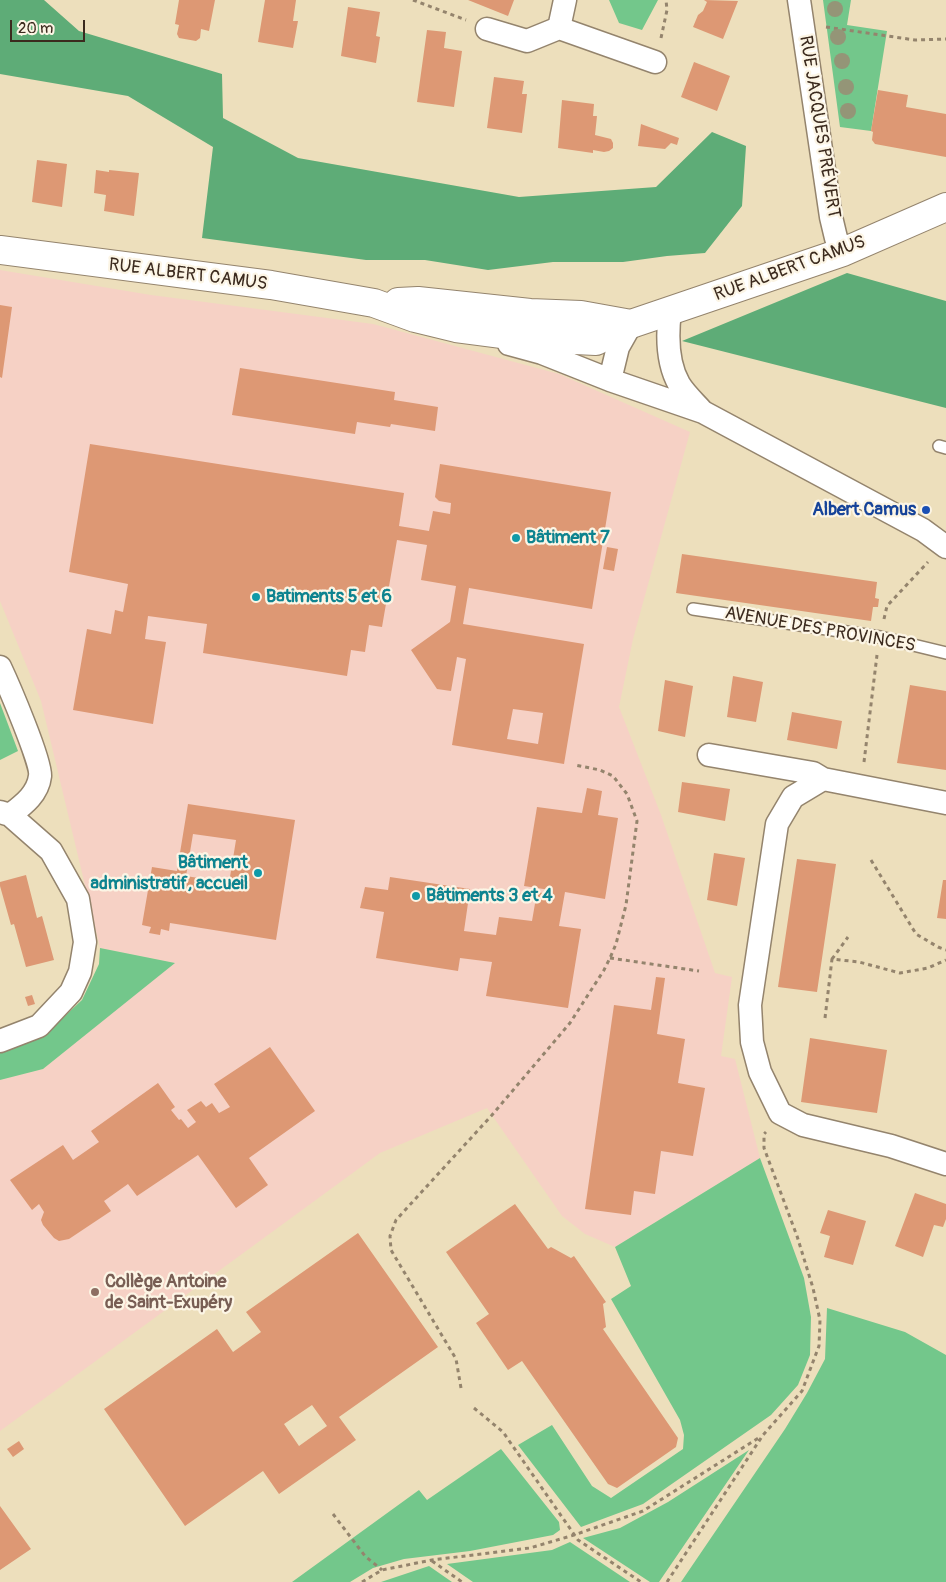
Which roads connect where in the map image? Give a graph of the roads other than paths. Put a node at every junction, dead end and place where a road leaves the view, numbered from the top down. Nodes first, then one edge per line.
1 (565, 0) edge
2 (799, 0) edge
3 (559, 28) junction
4 (487, 29) road end
5 (655, 62) road end
6 (946, 207) edge
7 (0, 250) edge
8 (843, 252) junction
9 (374, 303) junction
10 (670, 311) junction
11 (631, 324) junction
12 (456, 328) junction
13 (610, 380) junction
14 (703, 412) junction
15 (946, 547) edge
16 (693, 609) dead end
17 (946, 653) edge
18 (0, 667) edge
19 (709, 755) dead end
20 (823, 779) junction
21 (946, 803) edge
22 (5, 813) edge
23 (0, 1041) edge
24 (946, 1164) edge

1 - 3 street
2 - 8 street, RUE JACQUES PRÉVERT
3 - 4 street
3 - 5 street
6 - 8 street, RUE ALBERT CAMUS
7 - 9 street, RUE ALBERT CAMUS
8 - 10 street, RUE ALBERT CAMUS
9 - 11 street, RUE ALBERT CAMUS
9 - 12 street, RUE ALBERT CAMUS
10 - 11 street, RUE ALBERT CAMUS
10 - 14 street
11 - 12 street, RUE ALBERT CAMUS
11 - 13 street
12 - 13 street
13 - 14 street
14 - 15 street
16 - 17 lane, AVENUE DES PROVINCES
18 - 22 street
19 - 20 street
20 - 21 street
20 - 24 street
22 - 23 street

